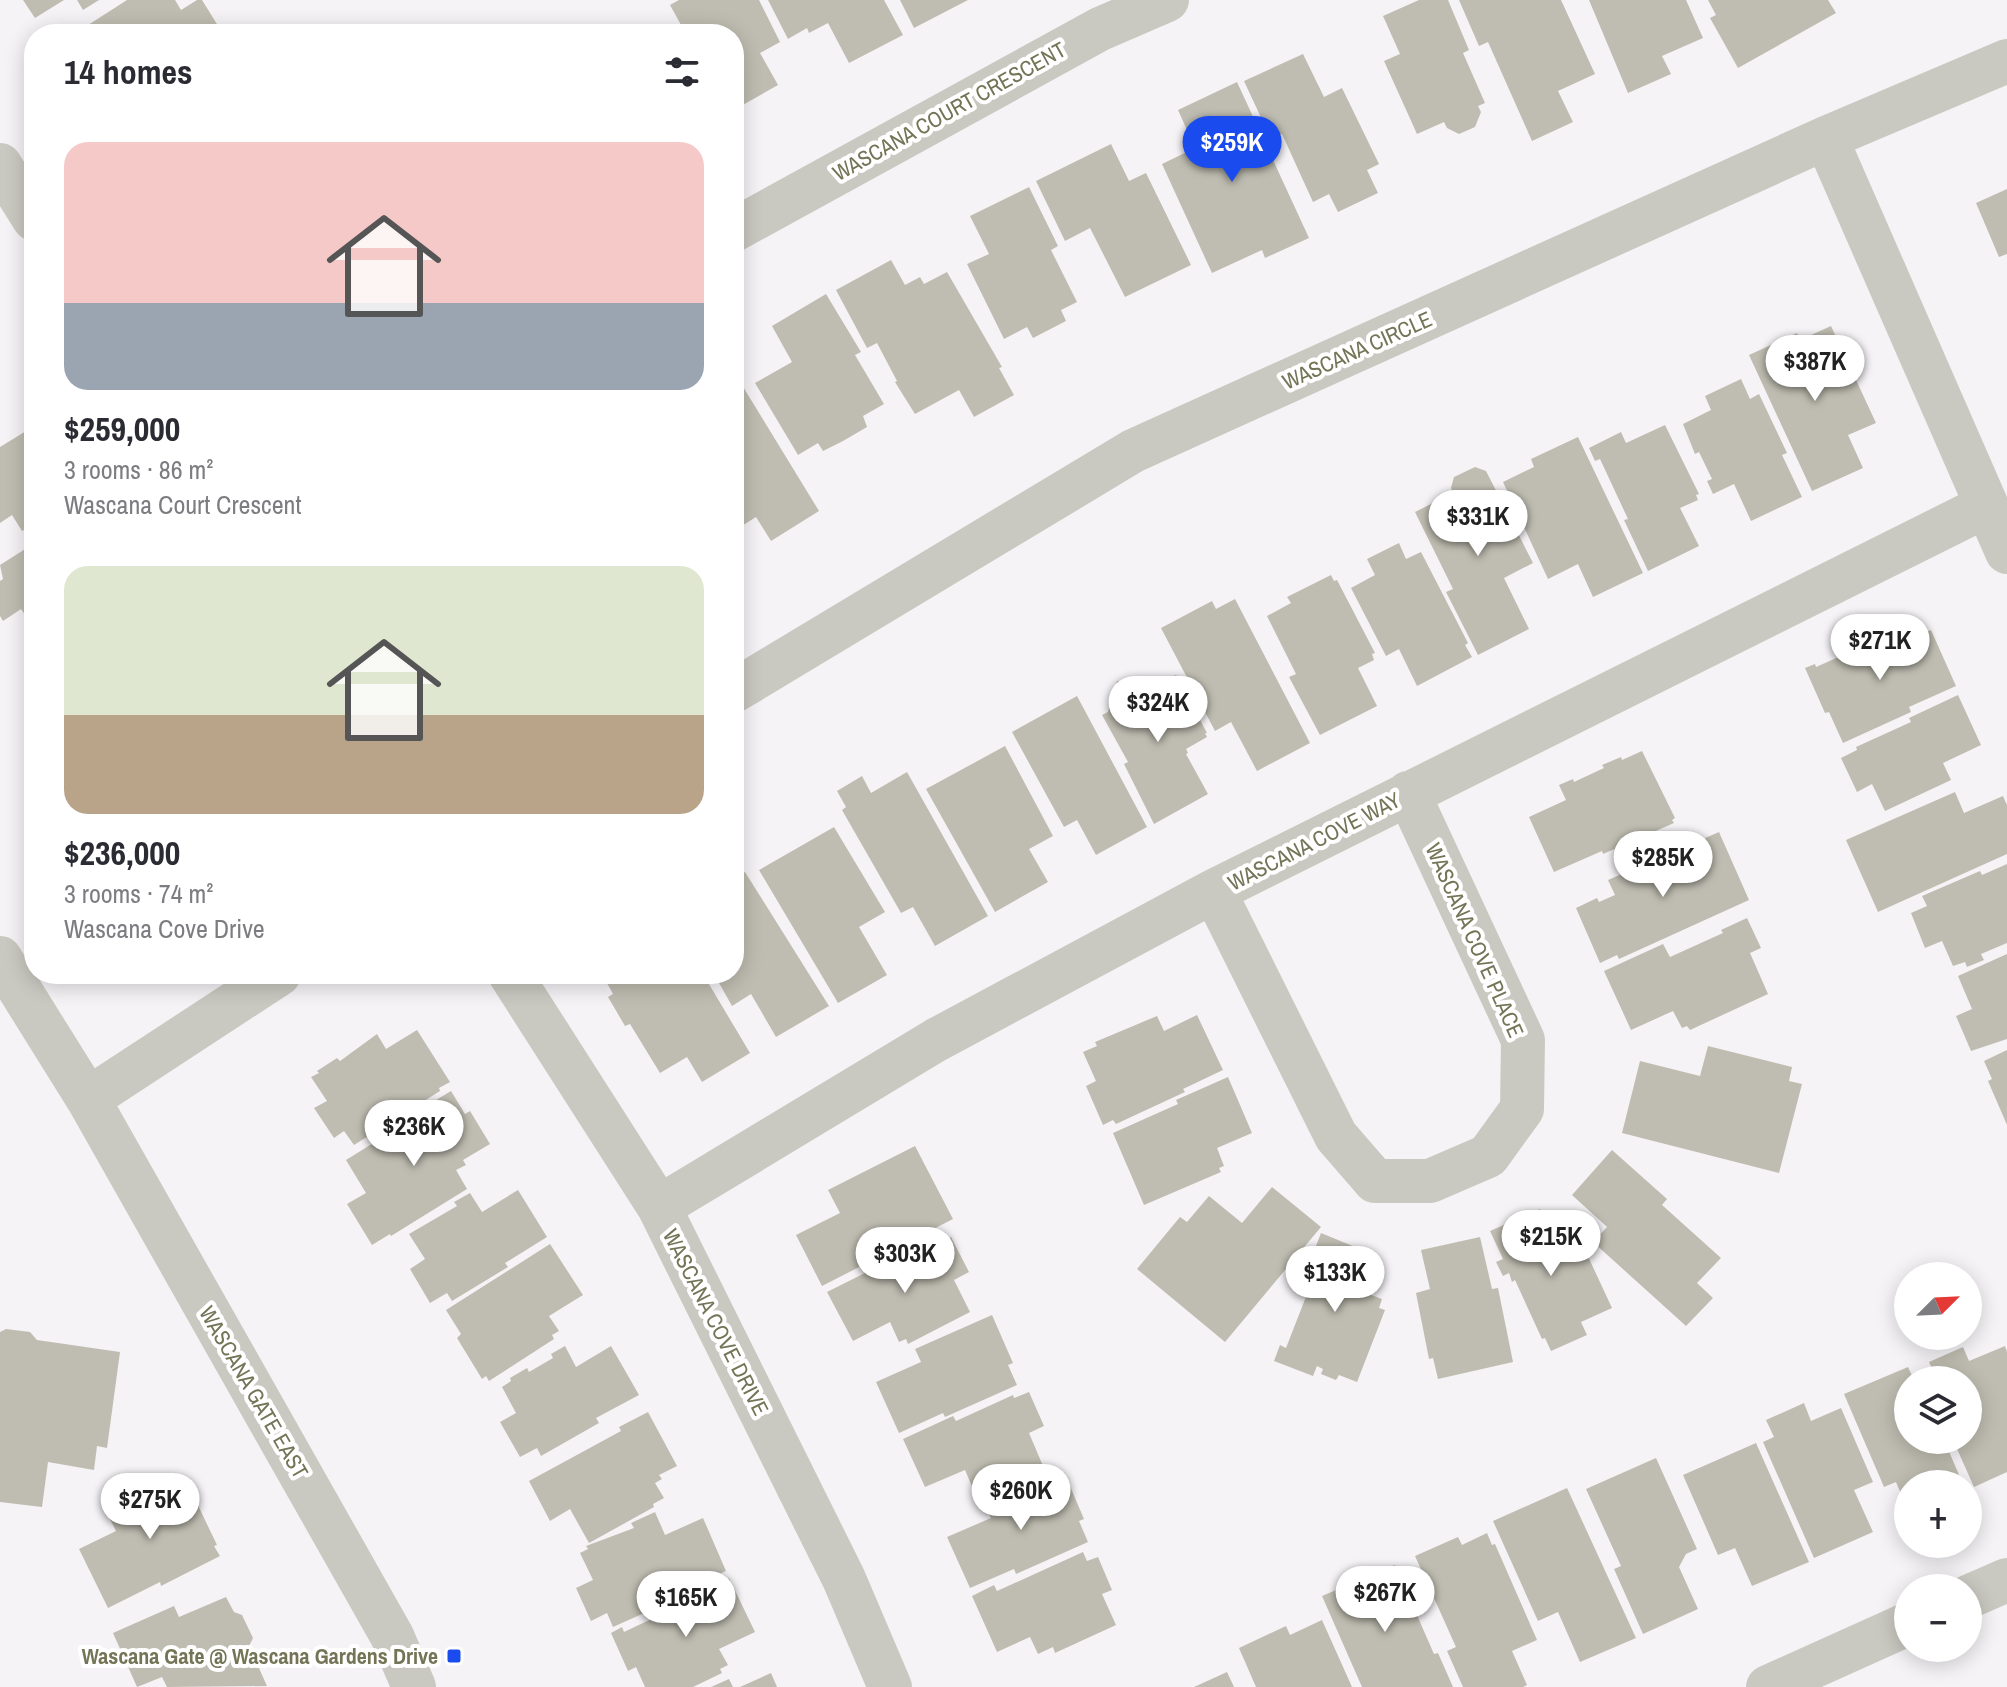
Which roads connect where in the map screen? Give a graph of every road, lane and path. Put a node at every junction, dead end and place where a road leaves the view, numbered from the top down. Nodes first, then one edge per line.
1 (1167, 0) edge
2 (2007, 61) edge
3 (1826, 138) junction
4 (0, 165) edge
5 (24, 203) edge
6 (744, 225) edge
7 (1986, 506) junction
8 (2007, 552) edge
9 (744, 685) edge
10 (1408, 793) junction
11 (1214, 891) junction
12 (0, 958) edge
13 (264, 984) edge
14 (516, 984) edge
15 (88, 1099) junction
16 (659, 1207) junction
17 (2007, 1580) edge
18 (1982, 1591) edge
19 (1894, 1630) edge
20 (414, 1687) edge
21 (890, 1687) edge
22 (1768, 1687) edge

1 - 6 street, WASCANA COURT CRESCENT
2 - 3 street, WASCANA CIRCLE
3 - 7 street
3 - 9 street, WASCANA CIRCLE
4 - 5 street
7 - 8 street
7 - 10 street, WASCANA COVE WAY
10 - 11 street, WASCANA COVE WAY
10 - 11 street, WASCANA COVE PLACE
11 - 16 street, WASCANA COVE WAY
12 - 15 street
13 - 15 street
14 - 16 street, WASCANA COVE DRIVE
15 - 20 street, WASCANA GATE EAST
16 - 21 street, WASCANA COVE DRIVE
17 - 18 street
19 - 22 street

